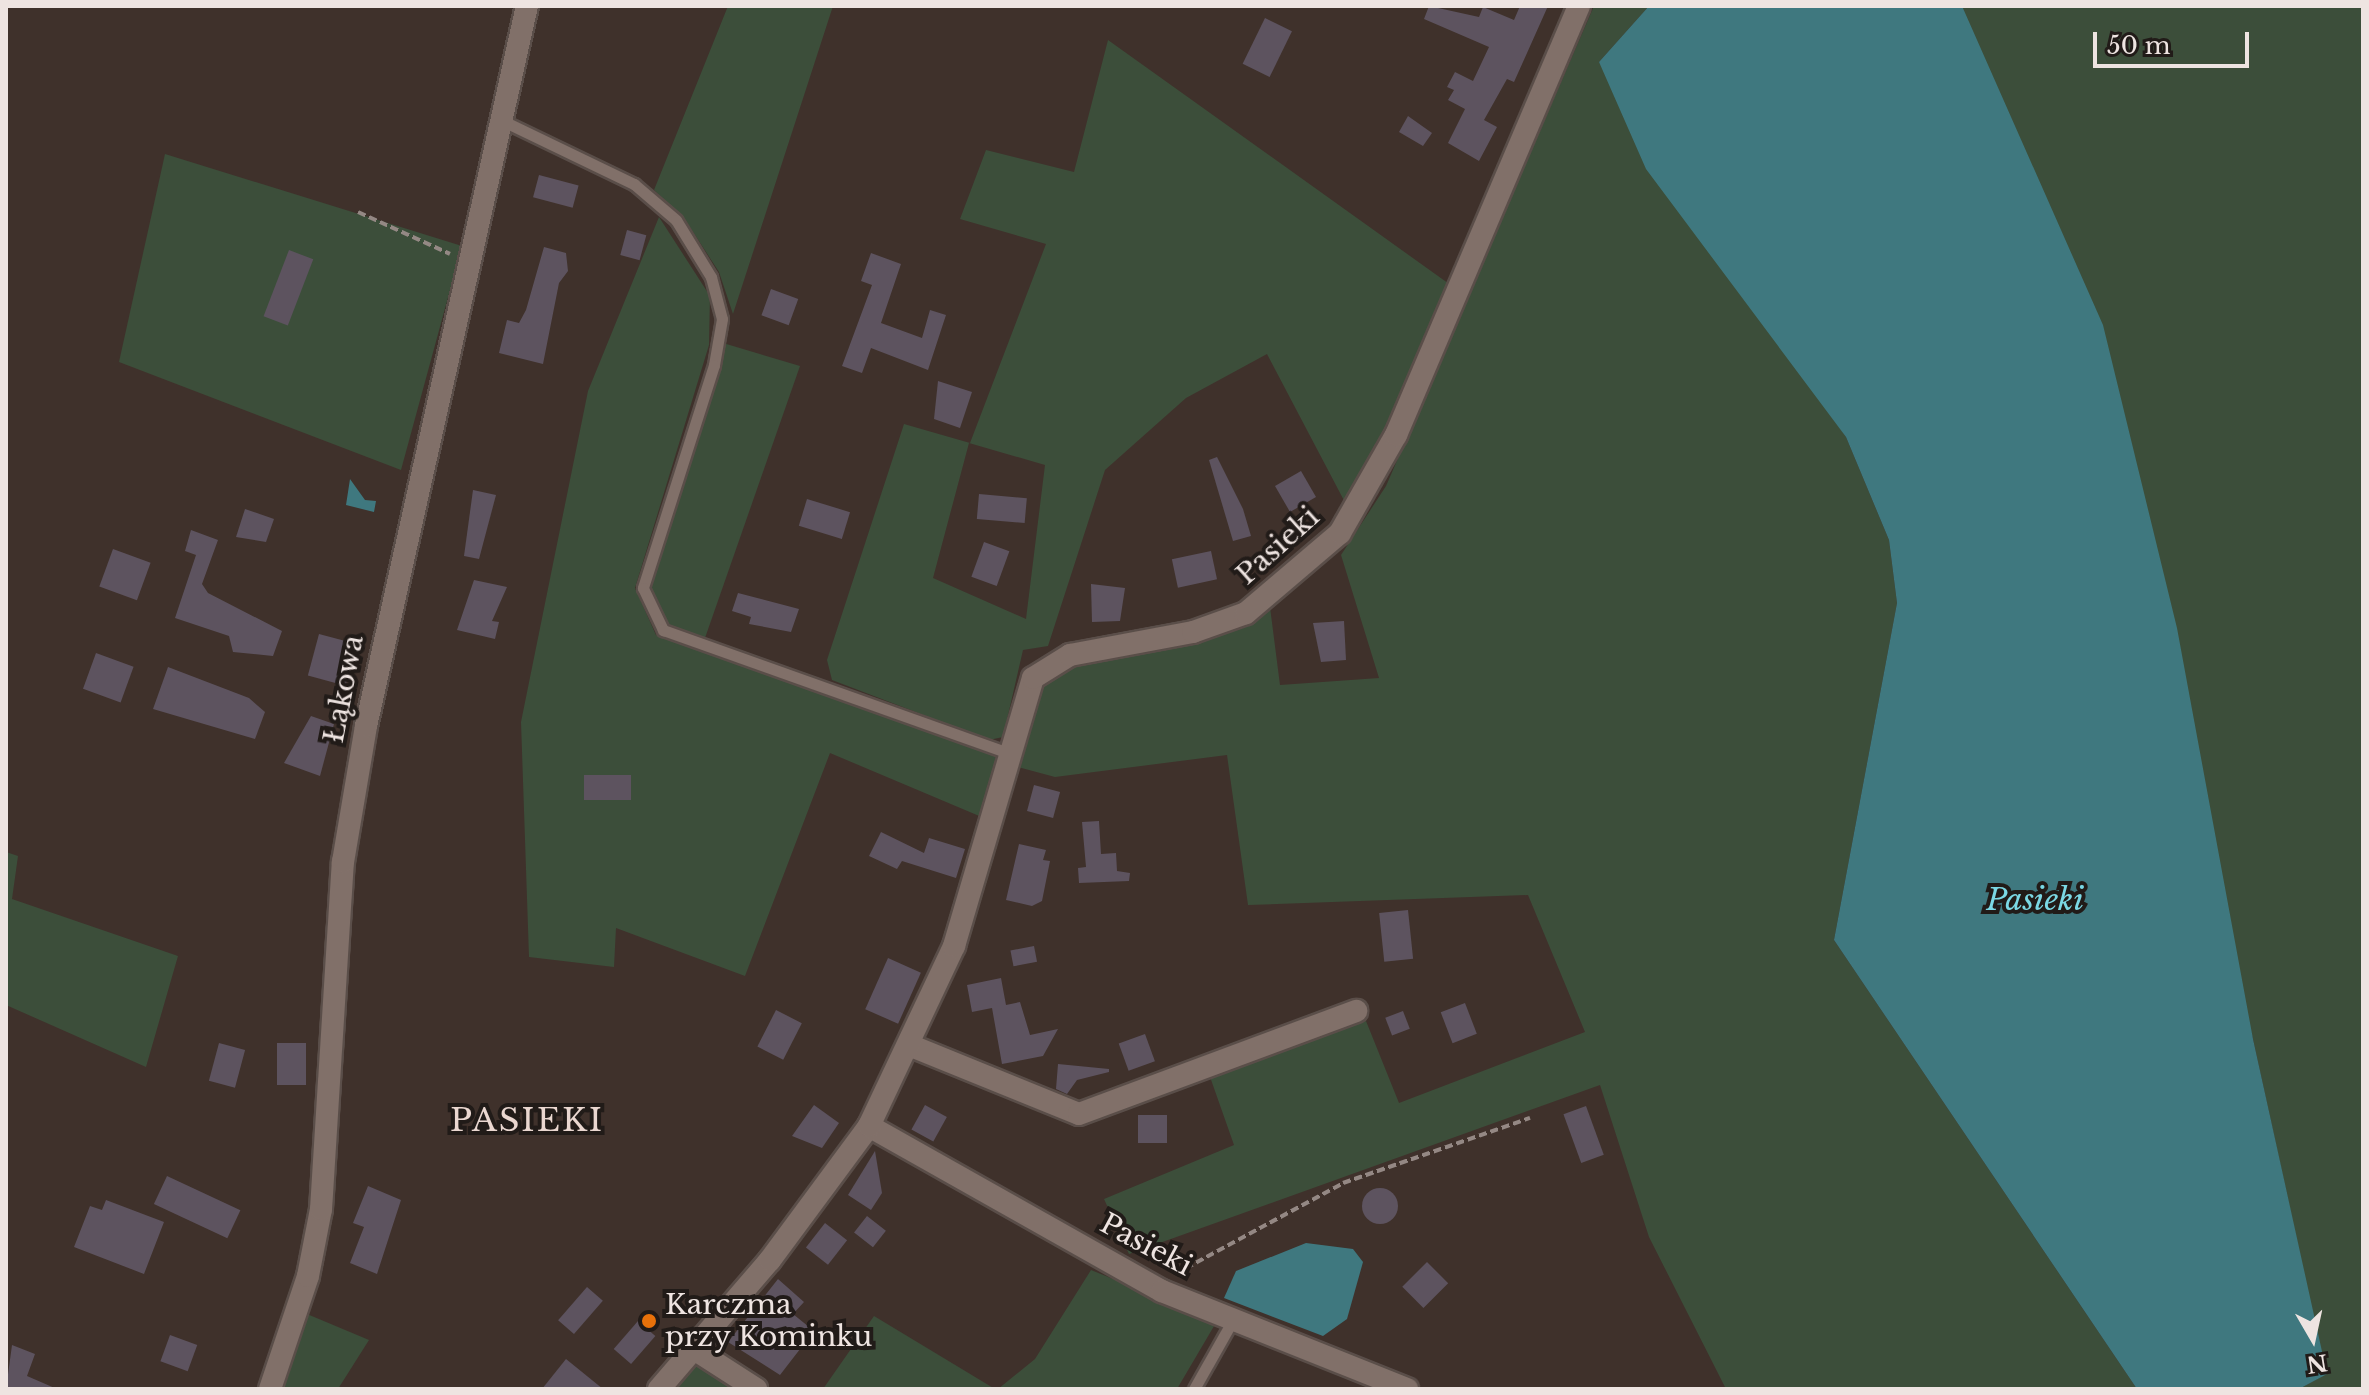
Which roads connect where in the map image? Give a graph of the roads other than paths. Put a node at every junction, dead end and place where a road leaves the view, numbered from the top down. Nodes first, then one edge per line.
1 (527, 6) edge
2 (1579, 6) edge
3 (501, 120) junction
4 (1008, 753) junction
5 (1356, 1011) dead end
6 (909, 1045) junction
7 (869, 1126) junction
8 (1234, 1318) junction
9 (694, 1349) junction
10 (270, 1389) edge
11 (659, 1389) edge
12 (756, 1389) edge
13 (1194, 1389) edge
14 (1407, 1389) edge

1 - 3 street, Łąkowa
2 - 4 street, Pasieki
3 - 4 lane
3 - 10 street, Łąkowa
4 - 6 street, Pasieki
5 - 6 street
6 - 7 street, Pasieki
7 - 8 street, Pasieki
7 - 9 street, Pasieki
8 - 13 lane
8 - 14 street, Pasieki
9 - 11 street, Pasieki
9 - 12 street

